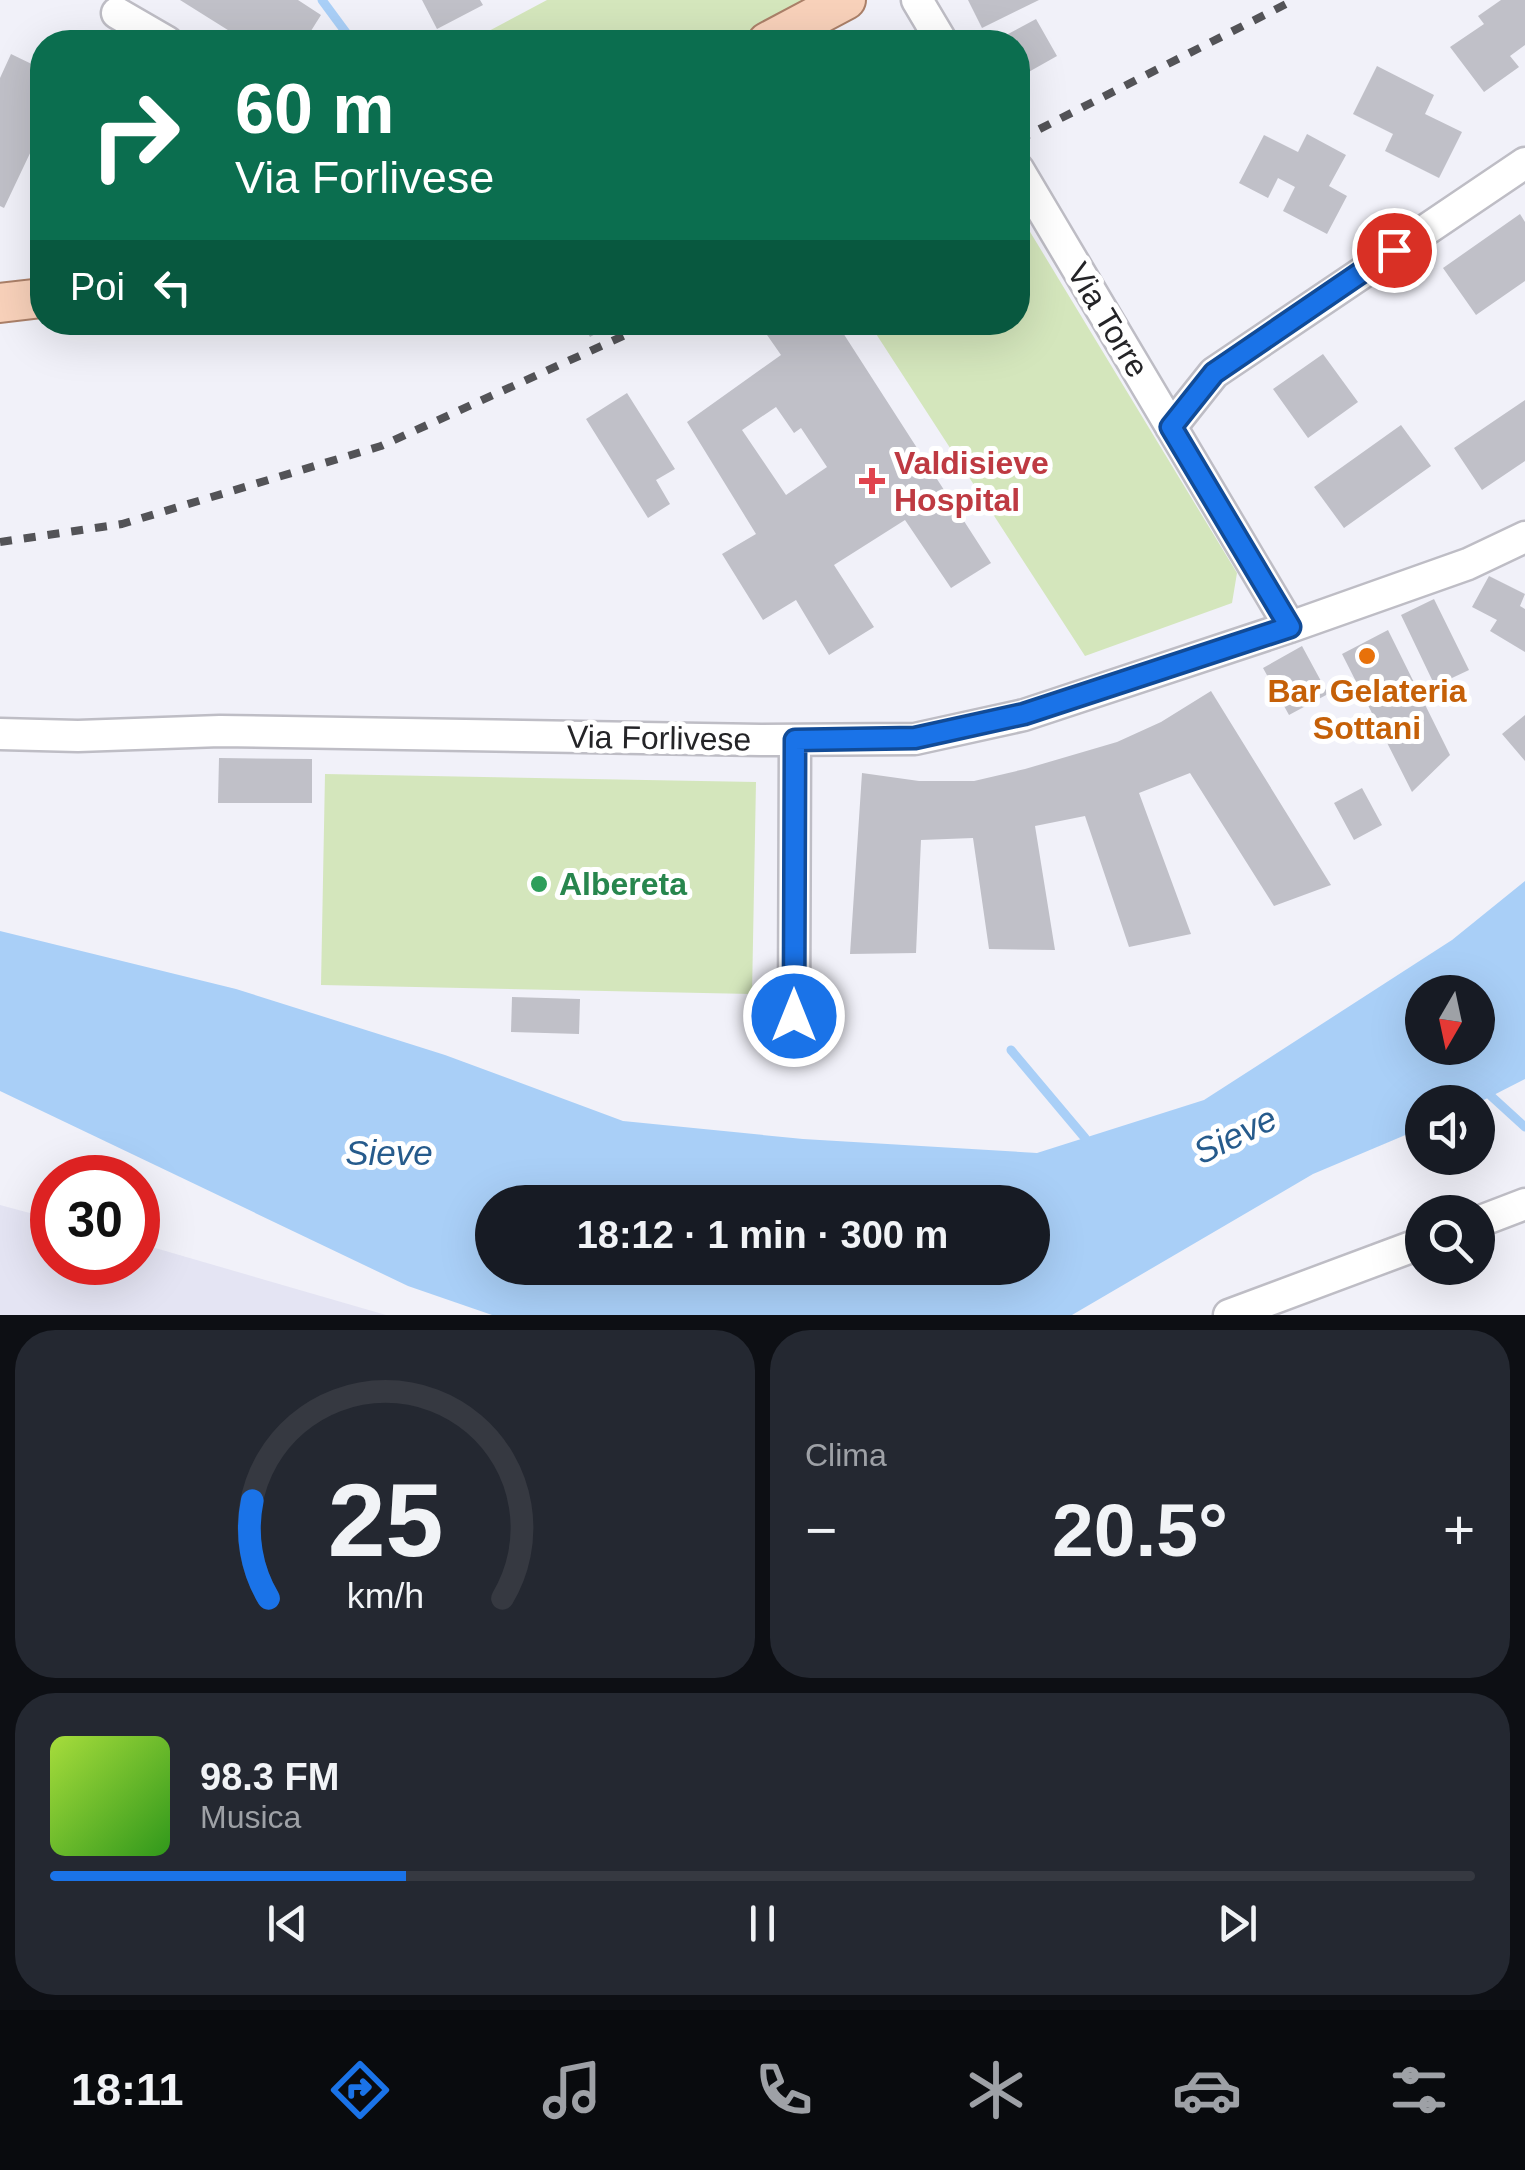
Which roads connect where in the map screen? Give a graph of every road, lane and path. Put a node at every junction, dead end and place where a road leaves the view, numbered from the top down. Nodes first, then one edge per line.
1 (846, 0) edge
2 (917, 0) edge
3 (117, 14) dead end
4 (145, 30) edge
5 (789, 30) edge
6 (935, 30) edge
7 (1525, 163) edge
8 (1030, 188) edge
9 (30, 299) edge
10 (0, 303) edge
11 (1171, 427) junction
12 (1525, 536) edge
13 (1290, 627) junction
14 (0, 734) edge
15 (795, 740) junction
16 (794, 1016) dead end
17 (1525, 1204) edge
18 (1495, 1215) edge
19 (1405, 1249) edge
20 (1229, 1315) edge

1 - 5 main road
2 - 6 street
3 - 4 street
7 - 11 street
8 - 11 street, Via Torre
9 - 10 main road
11 - 13 street, Via Torre
12 - 13 street, Via Forlivese
13 - 15 street, Via Forlivese
14 - 15 street, Via Forlivese
15 - 16 street
17 - 18 street
19 - 20 street

